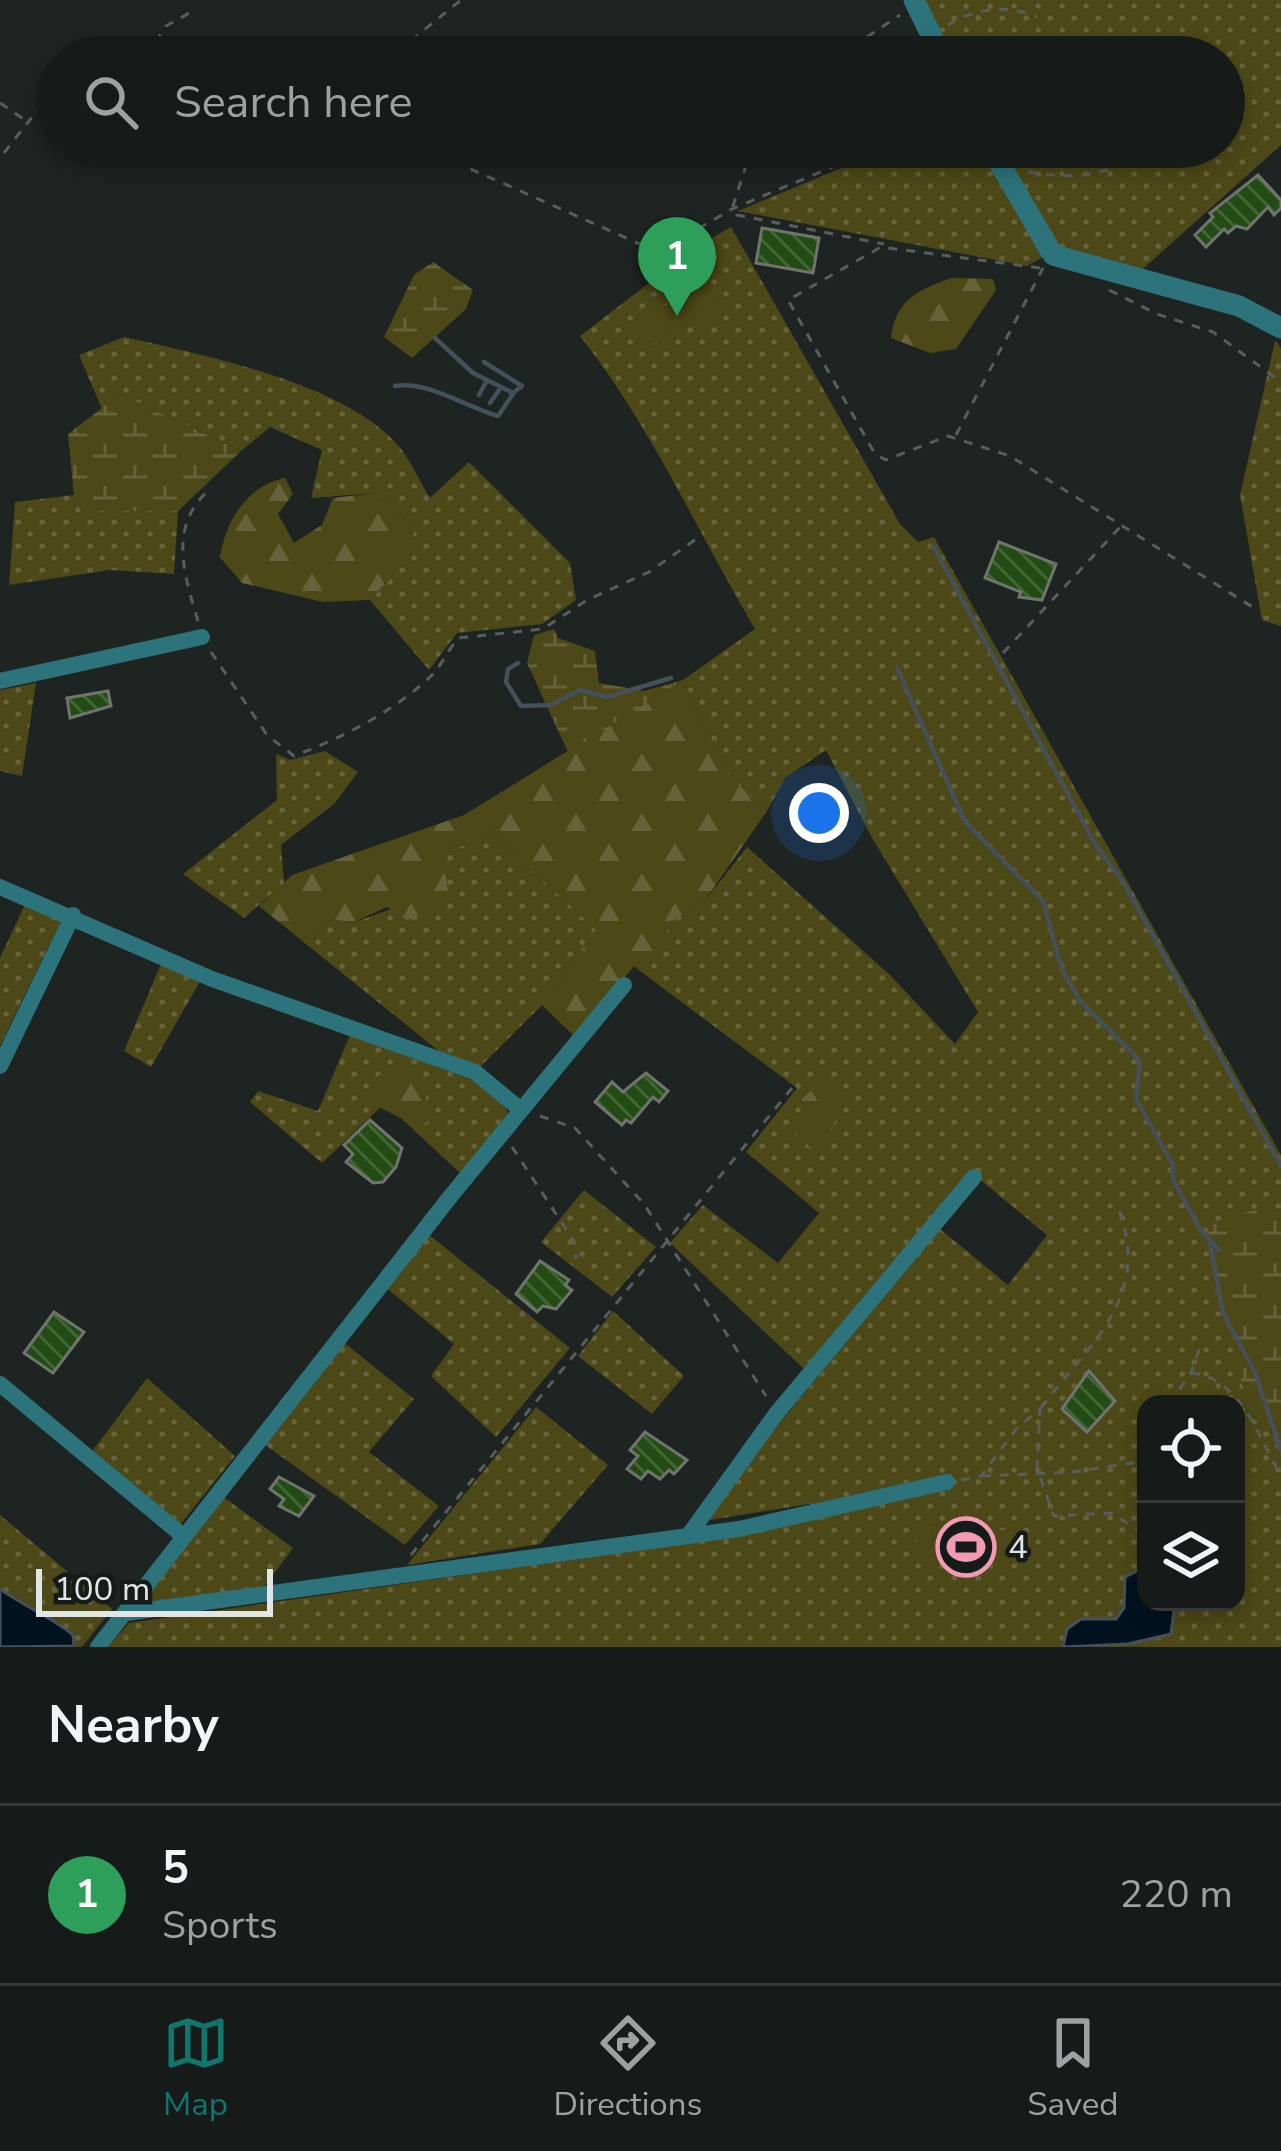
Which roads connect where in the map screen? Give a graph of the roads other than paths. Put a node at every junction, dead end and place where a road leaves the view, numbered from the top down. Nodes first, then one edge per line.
1 (915, 2) edge
2 (932, 36) edge
3 (1001, 168) edge
4 (1279, 321) edge
5 (202, 637) road end
6 (0, 681) edge
7 (0, 887) edge
8 (73, 915) junction
9 (624, 986) dead end
10 (0, 1066) edge
11 (521, 1110) junction
12 (974, 1178) dead end
13 (0, 1384) edge
14 (947, 1482) road end
15 (182, 1535) junction
16 (688, 1536) junction
17 (125, 1613) junction
18 (98, 1647) edge

1 - 2 street
3 - 4 street
5 - 6 street
7 - 8 street
8 - 10 street
8 - 11 street
9 - 11 street
11 - 15 street
12 - 16 street
13 - 15 street
14 - 16 street
15 - 17 street
16 - 17 street
17 - 18 street

